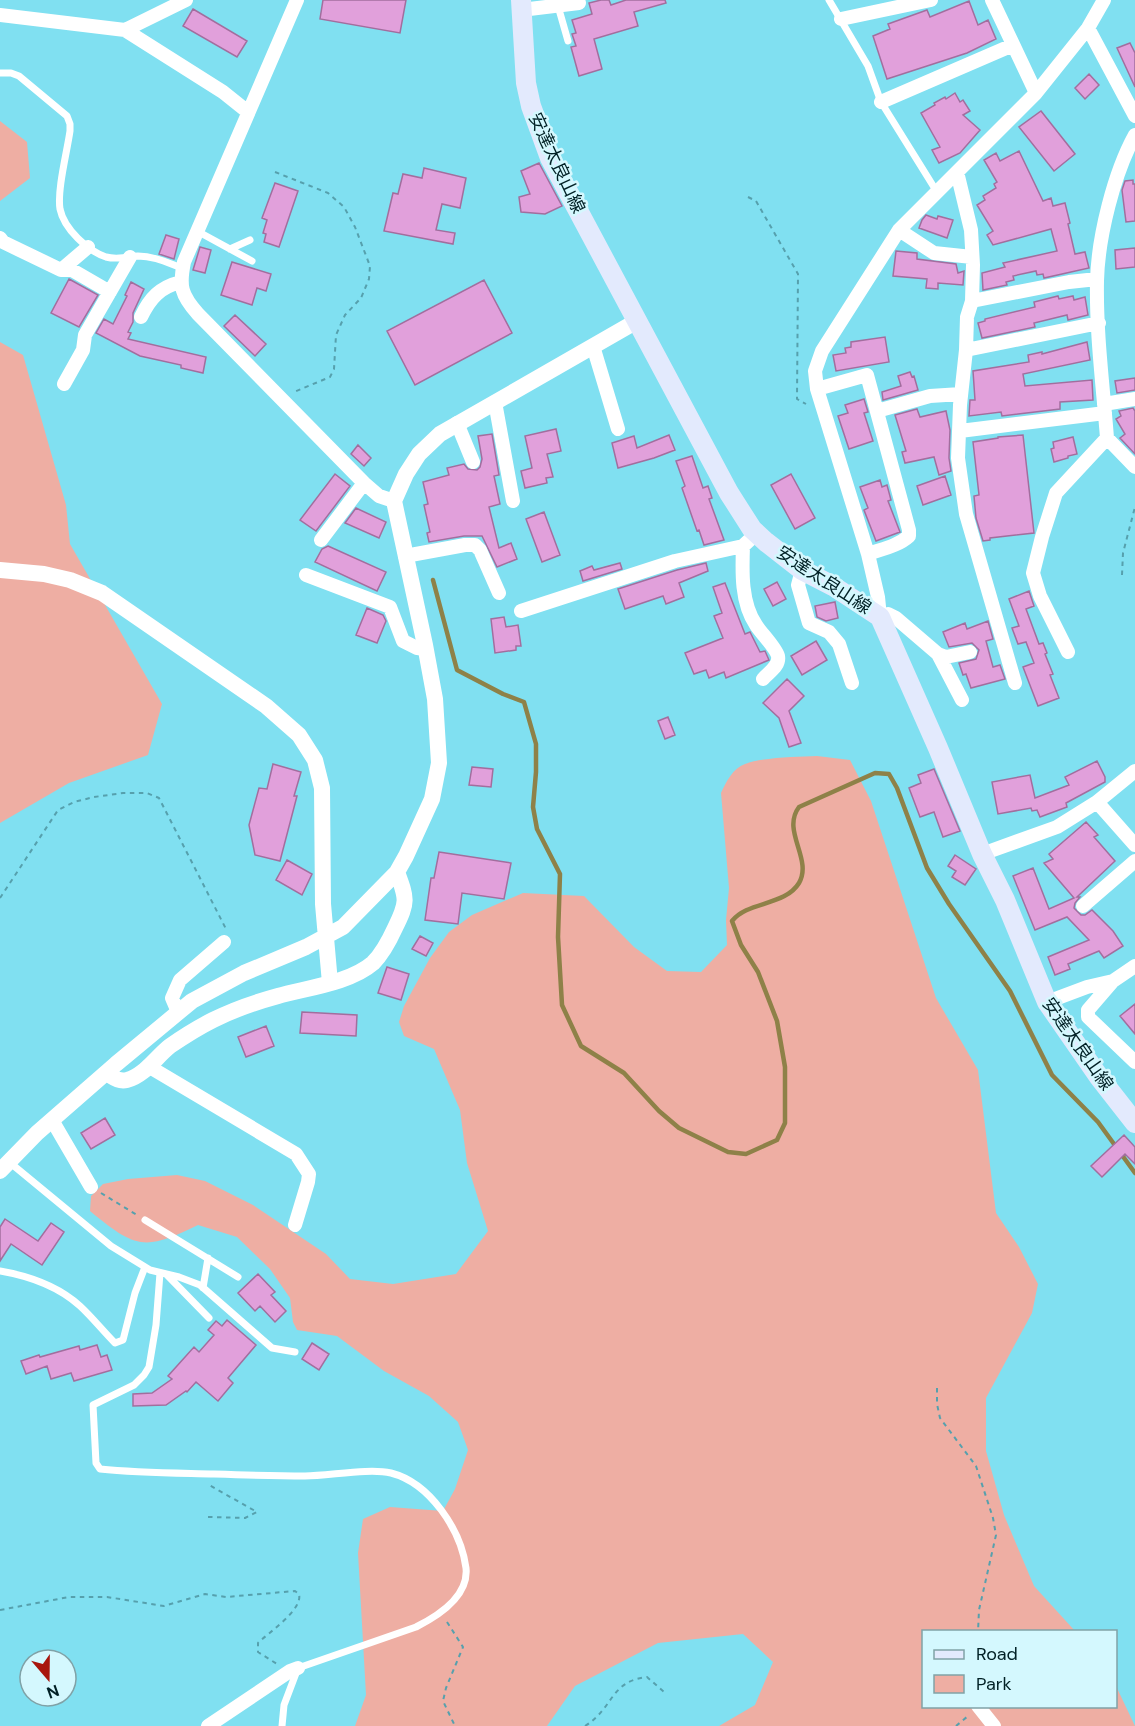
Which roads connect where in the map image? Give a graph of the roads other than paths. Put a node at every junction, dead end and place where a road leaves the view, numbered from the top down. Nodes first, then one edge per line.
1 (186, 0) edge
2 (297, 0) edge
3 (829, 0) edge
4 (931, 0) edge
5 (993, 0) edge
6 (1104, 0) edge
7 (579, 3) dead end
8 (521, 5) edge
9 (558, 6) junction
10 (0, 15) edge
11 (841, 19) junction
12 (1088, 28) junction
13 (125, 30) junction
14 (567, 41) dead end
15 (1013, 45) junction
16 (0, 73) edge
17 (1036, 93) junction
18 (881, 102) junction
19 (248, 112) junction
20 (1135, 116) edge
21 (1135, 135) edge
22 (957, 172) junction
23 (937, 192) junction
24 (899, 230) junction
25 (196, 231) junction
26 (0, 238) edge
27 (250, 240) dead end
28 (88, 247) junction
29 (230, 249) junction
30 (130, 257) junction
31 (972, 257) junction
32 (252, 261) dead end
33 (61, 270) junction
34 (182, 275) junction
35 (1097, 279) junction
36 (110, 292) junction
37 (972, 301) junction
38 (141, 317) dead end
39 (637, 321) junction
40 (1099, 323) junction
41 (593, 345) junction
42 (966, 350) junction
43 (64, 384) dead end
44 (817, 389) junction
45 (961, 394) junction
46 (1135, 399) edge
47 (495, 402) junction
48 (1105, 408) junction
49 (877, 411) junction
50 (457, 423) junction
51 (618, 429) dead end
52 (960, 431) junction
53 (1107, 438) junction
54 (473, 462) dead end
55 (1135, 467) edge
56 (364, 483) junction
57 (394, 501) junction
58 (513, 501) dead end
59 (321, 540) dead end
60 (750, 540) junction
61 (868, 554) junction
62 (405, 556) junction
63 (0, 570) edge
64 (802, 570) junction
65 (306, 575) dead end
66 (499, 593) dead end
67 (521, 611) dead end
68 (880, 617) junction
69 (426, 650) junction
70 (970, 652) dead end
71 (1068, 652) dead end
72 (938, 654) junction
73 (845, 665) junction
74 (834, 678) dead end
75 (763, 679) dead end
76 (1015, 683) dead end
77 (852, 684) dead end
78 (962, 700) dead end
79 (1135, 771) edge
80 (1097, 802) junction
81 (1135, 845) edge
82 (982, 854) junction
83 (1135, 861) edge
84 (396, 872) junction
85 (1083, 906) dead end
86 (224, 942) road end
87 (1135, 966) edge
88 (1113, 981) junction
89 (330, 982) junction
90 (1047, 1002) junction
91 (178, 1012) junction
92 (1135, 1062) edge
93 (148, 1066) junction
94 (106, 1072) junction
95 (52, 1120) junction
96 (1135, 1123) edge
97 (4, 1166) edge
98 (92, 1187) road end
99 (145, 1220) road end
100 (295, 1225) dead end
101 (208, 1258) junction
102 (145, 1268) junction
103 (0, 1271) edge
104 (163, 1274) junction
105 (238, 1276) dead end
106 (203, 1288) junction
107 (209, 1318) dead end
108 (295, 1352) dead end
109 (294, 1670) junction
110 (974, 1710) edge
111 (208, 1726) edge
112 (282, 1726) edge
113 (994, 1726) edge

1 - 13 street
2 - 19 street
3 - 11 lane
4 - 11 street
5 - 15 street
6 - 12 street
7 - 9 street
8 - 9 street
8 - 39 main road, 安達太良山線
9 - 14 lane
10 - 13 street
11 - 18 lane
12 - 17 street
12 - 20 street
13 - 19 street
15 - 17 street
15 - 18 street
16 - 28 lane
17 - 22 street
18 - 23 lane
19 - 25 street
21 - 35 street
22 - 23 street
22 - 31 street
23 - 24 street
24 - 31 street
24 - 44 street
25 - 29 lane
25 - 34 street
26 - 33 street
27 - 29 lane
28 - 30 lane
28 - 33 street
29 - 32 lane
30 - 34 lane
30 - 36 street
31 - 37 street
33 - 36 street
34 - 38 street
34 - 56 street
35 - 37 street
35 - 40 street
36 - 43 street
37 - 42 street
39 - 41 street
39 - 60 main road, 安達太良山線
40 - 42 street
40 - 48 street
41 - 47 street
41 - 51 street
42 - 45 street
44 - 49 street
44 - 61 street
45 - 49 street
45 - 52 street
46 - 48 street
47 - 50 street
47 - 58 street
48 - 52 street
48 - 53 street
49 - 61 street
50 - 54 street
50 - 57 street
52 - 76 street
53 - 55 street
53 - 71 street
56 - 57 street
56 - 59 street
57 - 62 street
60 - 64 main road, 安達太良山線
60 - 67 street
60 - 75 street
61 - 68 street
62 - 66 street
62 - 69 street
63 - 89 street
64 - 68 main road, 安達太良山線
64 - 73 street
65 - 69 street
68 - 72 street
68 - 82 main road, 安達太良山線
69 - 84 street
70 - 72 street
72 - 78 street
73 - 74 street
73 - 77 street
79 - 80 street
80 - 81 street
80 - 82 street
82 - 90 main road, 安達太良山線
83 - 85 street
84 - 89 street
84 - 91 street
86 - 91 street
87 - 88 street
88 - 90 street
88 - 92 street
89 - 93 street
90 - 96 main road, 安達太良山線
91 - 94 street
93 - 94 street
93 - 100 street
94 - 95 street
95 - 97 street
95 - 98 street
97 - 102 lane
99 - 101 lane
101 - 105 lane
101 - 106 lane
102 - 103 lane
102 - 104 lane
104 - 106 lane
104 - 107 lane
104 - 109 lane
106 - 108 lane
109 - 111 street
109 - 112 lane
110 - 113 street

